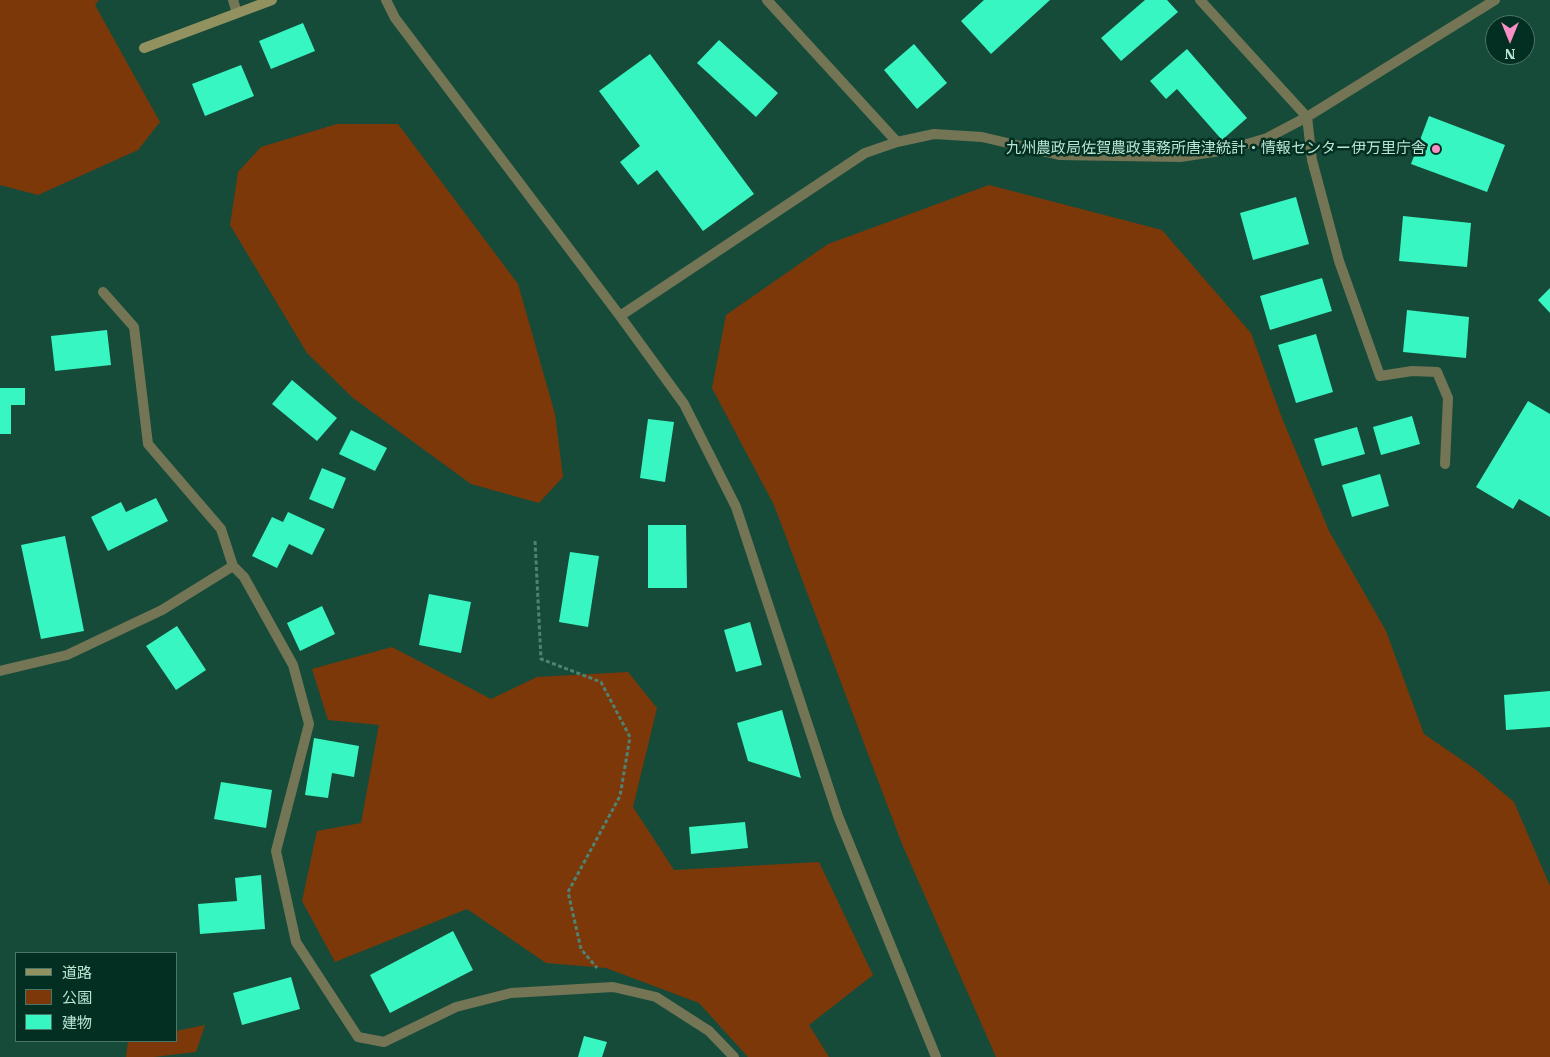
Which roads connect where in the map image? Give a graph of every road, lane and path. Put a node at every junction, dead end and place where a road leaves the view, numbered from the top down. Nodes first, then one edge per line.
1 (233, 0) edge
2 (272, 0) edge
3 (386, 0) edge
4 (767, 0) edge
5 (1200, 0) edge
6 (1495, 0) edge
7 (238, 13) junction
8 (144, 48) dead end
9 (1307, 117) junction
10 (896, 142) junction
11 (103, 292) dead end
12 (620, 316) junction
13 (1445, 464) dead end
14 (535, 541) dead end
15 (233, 566) junction
16 (0, 671) edge
17 (614, 987) junction
18 (734, 1057) edge
19 (936, 1057) edge

1 - 7 street
2 - 7 street
3 - 12 street
4 - 10 street
5 - 9 street
6 - 9 street
7 - 8 street
9 - 10 street
9 - 13 street
10 - 12 street
11 - 15 street
12 - 19 street
14 - 17 path
15 - 16 street
15 - 17 street
17 - 18 street

